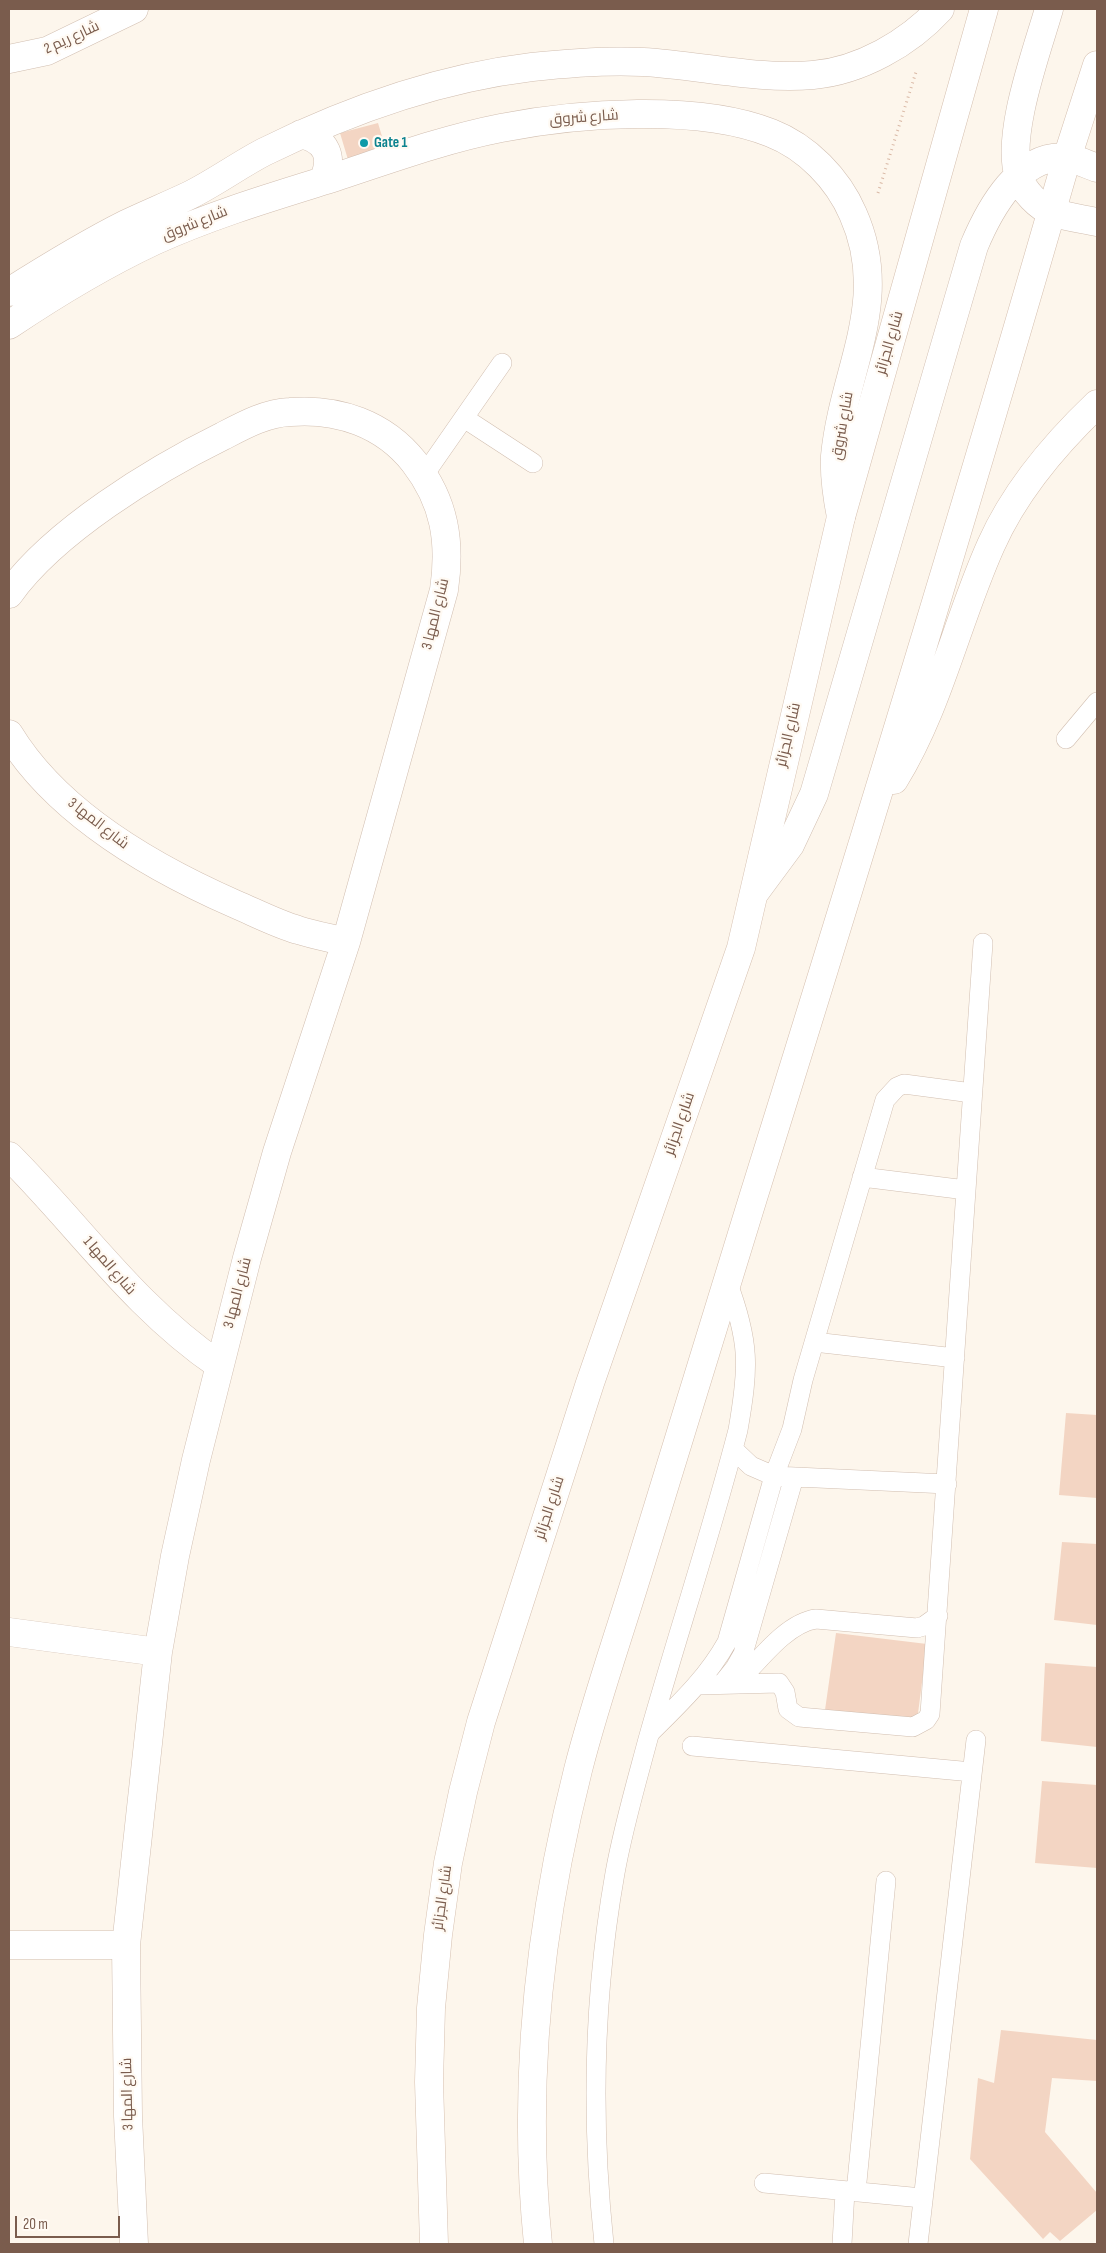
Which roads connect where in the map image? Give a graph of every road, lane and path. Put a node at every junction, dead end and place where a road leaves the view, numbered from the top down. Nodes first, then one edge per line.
1 (134, 9) edge
2 (940, 9) edge
3 (984, 9) edge
4 (1049, 9) edge
5 (9, 59) edge
6 (1097, 65) edge
7 (916, 71) dead end
8 (301, 134) junction
9 (1067, 158) junction
10 (1097, 168) edge
11 (1018, 177) junction
12 (323, 181) junction
13 (852, 211) junction
14 (1052, 212) junction
15 (1097, 222) edge
16 (9, 292) edge
17 (9, 324) edge
18 (502, 363) dead end
19 (1097, 404) edge
20 (464, 418) junction
21 (533, 463) dead end
22 (424, 475) junction
23 (841, 517) junction
24 (9, 594) edge
25 (1097, 702) edge
26 (9, 734) edge
27 (1066, 739) dead end
28 (874, 810) junction
29 (756, 891) junction
30 (346, 942) junction
31 (983, 943) dead end
32 (972, 1093) junction
33 (9, 1156) edge
34 (862, 1177) junction
35 (966, 1190) junction
36 (727, 1281) junction
37 (814, 1342) junction
38 (955, 1358) junction
39 (219, 1365) junction
40 (733, 1448) junction
41 (774, 1476) junction
42 (794, 1477) junction
43 (946, 1484) junction
44 (938, 1616) junction
45 (9, 1632) edge
46 (158, 1652) junction
47 (730, 1683) junction
48 (699, 1685) junction
49 (650, 1733) junction
50 (976, 1740) dead end
51 (692, 1746) dead end
52 (972, 1772) junction
53 (886, 1881) dead end
54 (126, 1944) junction
55 (9, 1945) edge
56 (764, 2183) dead end
57 (851, 2192) junction
58 (922, 2198) junction
59 (134, 2244) edge
60 (434, 2244) edge
61 (538, 2244) edge
62 (604, 2244) edge
63 (842, 2244) edge
64 (918, 2244) edge

1 - 5 street, شارع ريم 2
2 - 8 street, شارع شروق
3 - 23 street, شارع الجزائر
4 - 11 street
6 - 9 street
7 - 13 path
8 - 12 street
8 - 16 street, شارع شروق
9 - 10 street
9 - 11 street
9 - 14 street
11 - 14 street
11 - 29 street
12 - 13 street, شارع شروق
12 - 17 street, شارع شروق
13 - 23 street, شارع شروق
14 - 15 street
14 - 28 street
18 - 20 lane
19 - 28 street
20 - 21 lane
20 - 22 lane
22 - 24 street, شارع المها 3
22 - 30 street, شارع المها 3
23 - 29 street, شارع الجزائر
25 - 27 lane
26 - 30 street, شارع المها 3
28 - 36 street
29 - 60 street, شارع الجزائر
30 - 39 street, شارع المها 3
31 - 32 lane
32 - 34 lane
32 - 35 lane
33 - 39 street, شارع المها 1
34 - 35 lane
34 - 37 lane
35 - 38 lane
36 - 40 lane
36 - 61 street
37 - 38 lane
37 - 41 lane
38 - 43 lane
39 - 46 street, شارع المها 3
40 - 41 lane
40 - 49 lane
41 - 42 lane
41 - 48 lane
42 - 43 lane
42 - 47 lane
43 - 44 lane
44 - 47 lane
44 - 47 lane
45 - 46 street
46 - 54 street, شارع المها 3
47 - 48 lane
48 - 49 lane
49 - 62 lane
50 - 52 lane
51 - 52 lane
52 - 58 lane
53 - 57 lane
54 - 55 street
54 - 59 street, شارع المها 3
56 - 57 lane
57 - 58 lane
57 - 63 lane
58 - 64 lane

